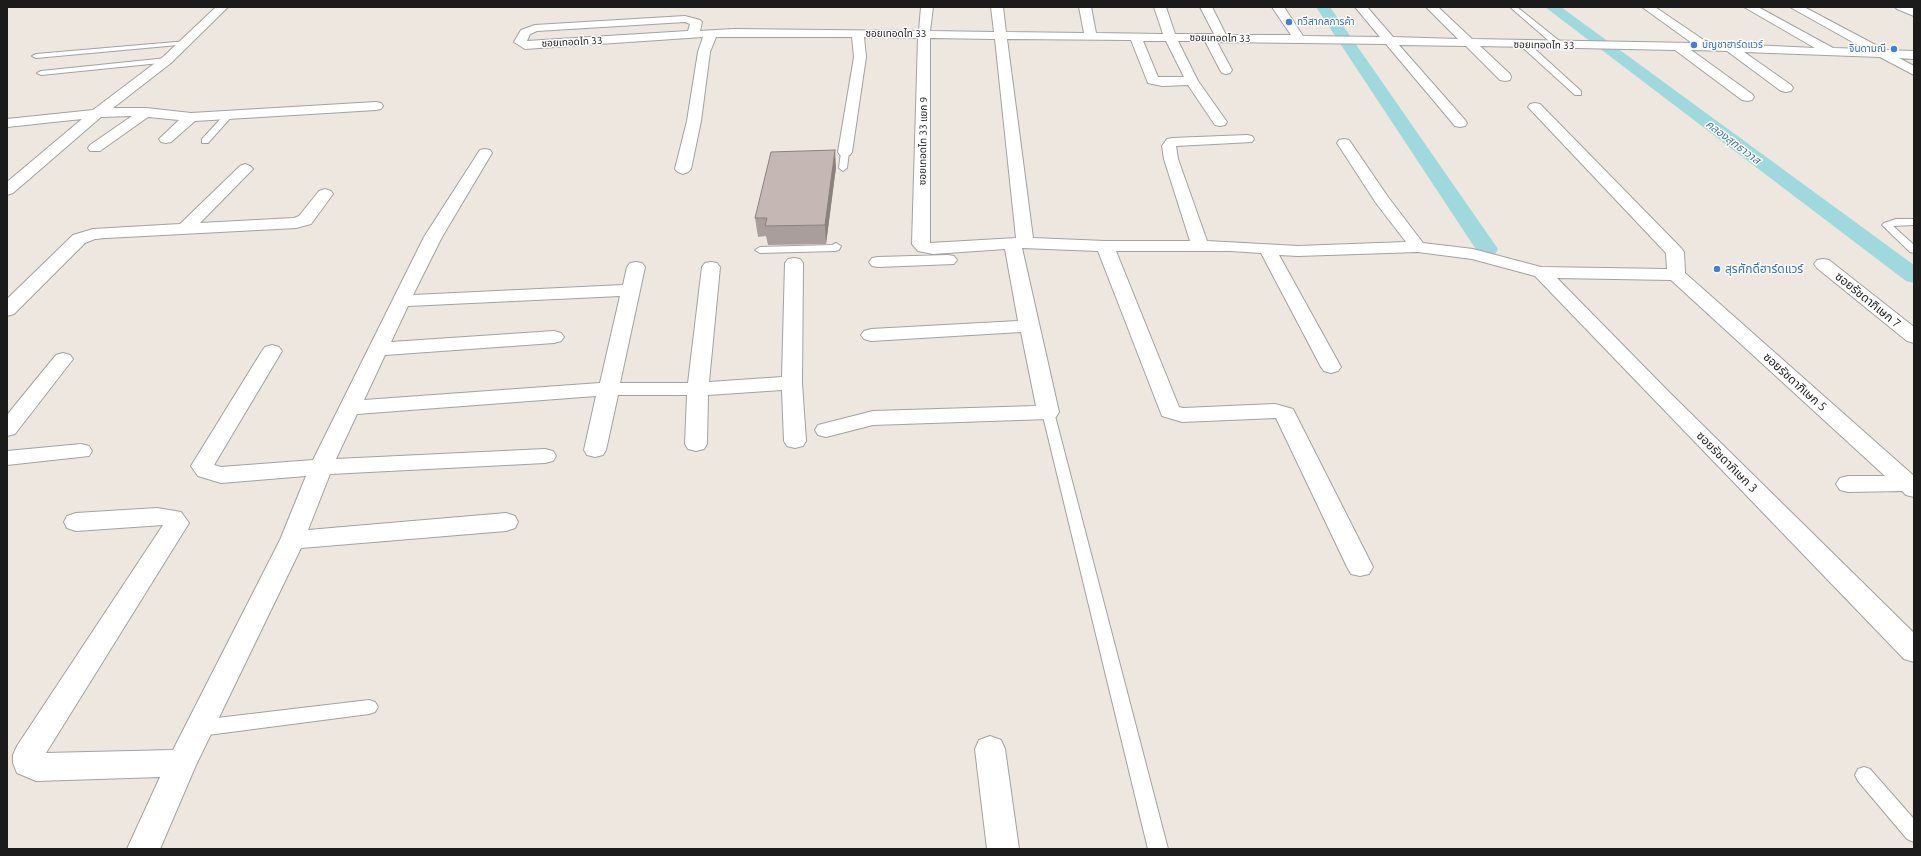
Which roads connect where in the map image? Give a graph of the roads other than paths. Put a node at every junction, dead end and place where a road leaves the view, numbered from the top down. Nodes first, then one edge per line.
1 (222, 7) edge
2 (927, 7) edge
3 (997, 7) edge
4 (1085, 7) edge
5 (1160, 7) edge
6 (1206, 7) edge
7 (1278, 7) edge
8 (1362, 7) edge
9 (1432, 7) edge
10 (1513, 7) edge
11 (1648, 7) edge
12 (1750, 7) edge
13 (1796, 7) edge
14 (1901, 7) edge
15 (1914, 13) edge
16 (711, 33) junction
17 (694, 34) junction
18 (858, 34) junction
19 (924, 34) junction
20 (1001, 36) junction
21 (1092, 37) junction
22 (1136, 37) junction
23 (1170, 37) junction
24 (1209, 38) junction
25 (1222, 38) junction
26 (1299, 39) junction
27 (1389, 41) junction
28 (187, 43) junction
29 (1469, 43) junction
30 (1524, 44) junction
31 (1559, 45) junction
32 (1679, 47) junction
33 (1705, 47) junction
34 (1730, 48) junction
35 (1830, 52) junction
36 (1885, 54) junction
37 (1914, 55) edge
38 (36, 56) dead end
39 (168, 60) junction
40 (1226, 70) dead end
41 (1914, 71) edge
42 (42, 72) dead end
43 (1505, 77) dead end
44 (1192, 81) junction
45 (1786, 88) dead end
46 (1578, 94) dead end
47 (1747, 97) dead end
48 (376, 106) dead end
49 (1535, 108) dead end
50 (146, 112) junction
51 (98, 113) junction
52 (230, 115) junction
53 (191, 117) junction
54 (7, 122) edge
55 (1220, 122) dead end
56 (1460, 123) dead end
57 (166, 139) dead end
58 (1247, 139) dead end
59 (205, 141) dead end
60 (1344, 143) dead end
61 (95, 148) dead end
62 (485, 152) dead end
63 (845, 152) joint
64 (843, 168) dead end
65 (245, 169) dead end
66 (683, 169) dead end
67 (8, 188) edge
68 (325, 194) dead end
69 (1914, 222) edge
70 (185, 229) junction
71 (836, 246) dead end
72 (1105, 246) junction
73 (1201, 247) junction
74 (1418, 247) junction
75 (1018, 248) junction
76 (1267, 249) junction
77 (760, 250) dead end
78 (1914, 250) edge
79 (878, 262) dead end
80 (794, 263) dead end
81 (1823, 264) dead end
82 (636, 267) dead end
83 (711, 267) dead end
84 (1541, 272) junction
85 (1676, 274) junction
86 (631, 290) junction
87 (401, 301) junction
88 (7, 310) edge
89 (1029, 326) junction
90 (871, 335) dead end
91 (554, 337) dead end
92 (1914, 337) edge
93 (379, 349) junction
94 (272, 351) dead end
95 (64, 359) dead end
96 (1332, 367) dead end
97 (792, 382) junction
98 (608, 389) junction
99 (698, 389) junction
100 (349, 408) junction
101 (1048, 412) junction
102 (7, 429) edge
103 (826, 430) dead end
104 (795, 441) dead end
105 (696, 444) dead end
106 (596, 450) dead end
107 (81, 451) dead end
108 (545, 456) dead end
109 (7, 458) edge
110 (321, 467) junction
111 (1848, 484) dead end
112 (1910, 486) edge
113 (76, 522) dead end
114 (506, 522) dead end
115 (292, 540) junction
116 (1360, 567) dead end
117 (1914, 651) edge
118 (369, 707) dead end
119 (200, 728) junction
120 (990, 749) dead end
121 (182, 763) junction
122 (1864, 775) dead end
123 (1914, 833) edge
124 (142, 849) edge
125 (1003, 849) edge
126 (1158, 849) edge

1 - 28 street
2 - 19 street, ซอยเทอดไท 33 แยก 9
3 - 20 street
4 - 21 street
5 - 23 street
6 - 25 street
7 - 26 street
8 - 27 street
9 - 29 street
10 - 31 lane
11 - 33 street
12 - 35 street
13 - 36 street
14 - 15 street
16 - 17 street, ซอยเทอดไท 33
16 - 18 street, ซอยเทอดไท 33
16 - 66 street
17 - 17 street, ซอยเทอดไท 33
18 - 19 street, ซอยเทอดไท 33
18 - 63 street
19 - 20 street, ซอยเทอดไท 33
19 - 75 street, ซอยเทอดไท 33 แยก 9
20 - 21 street, ซอยเทอดไท 33
20 - 75 street
21 - 22 street, ซอยเทอดไท 33
22 - 23 street, ซอยเทอดไท 33
22 - 44 street
23 - 24 street, ซอยเทอดไท 33
23 - 44 street
24 - 25 street, ซอยเทอดไท 33
24 - 40 street
25 - 26 street, ซอยเทอดไท 33
26 - 27 street, ซอยเทอดไท 33
27 - 29 street, ซอยเทอดไท 33
27 - 56 street
28 - 38 lane
28 - 39 street
29 - 30 street, ซอยเทอดไท 33
29 - 43 street
30 - 31 street, ซอยเทอดไท 33
30 - 46 lane
31 - 32 street, ซอยเทอดไท 33
32 - 33 street, ซอยเทอดไท 33
32 - 47 street
33 - 34 street, ซอยเทอดไท 33
34 - 35 street, ซอยเทอดไท 33
34 - 45 street
35 - 36 street, ซอยเทอดไท 33
36 - 37 street, ซอยเทอดไท 33
36 - 41 street
39 - 42 lane
39 - 51 street
44 - 55 street
48 - 52 street
49 - 85 street
50 - 51 street
50 - 53 street
50 - 61 street
51 - 54 street
51 - 67 street
52 - 53 street
52 - 59 lane
53 - 57 street
58 - 73 street
60 - 74 street
62 - 87 street
63 - 64 lane
65 - 70 street
68 - 70 street
69 - 78 lane
70 - 88 street
71 - 77 lane
72 - 73 street
72 - 75 street
72 - 116 street
73 - 76 street
74 - 76 street
74 - 84 street
75 - 79 street
75 - 89 street
76 - 96 street
80 - 97 street
81 - 92 street, ซอยรัชดาภิเษก 7
82 - 86 street
83 - 99 street
84 - 85 street
84 - 117 street, ซอยรัชดาภิเษก 3
85 - 112 street, ซอยรัชดาภิเษก 5
86 - 87 street
86 - 98 street
87 - 93 street
89 - 90 street
89 - 101 street
91 - 93 street
93 - 100 street
94 - 110 street
95 - 102 street
97 - 99 street
97 - 104 street
98 - 99 street
98 - 100 street
98 - 106 street
99 - 105 street
100 - 110 street
101 - 103 street
101 - 126 lane
107 - 109 street
108 - 110 street
110 - 115 street
111 - 112 street
113 - 121 street
114 - 115 street
115 - 119 street
118 - 119 lane
119 - 121 street
120 - 125 street
121 - 124 street
122 - 123 lane

